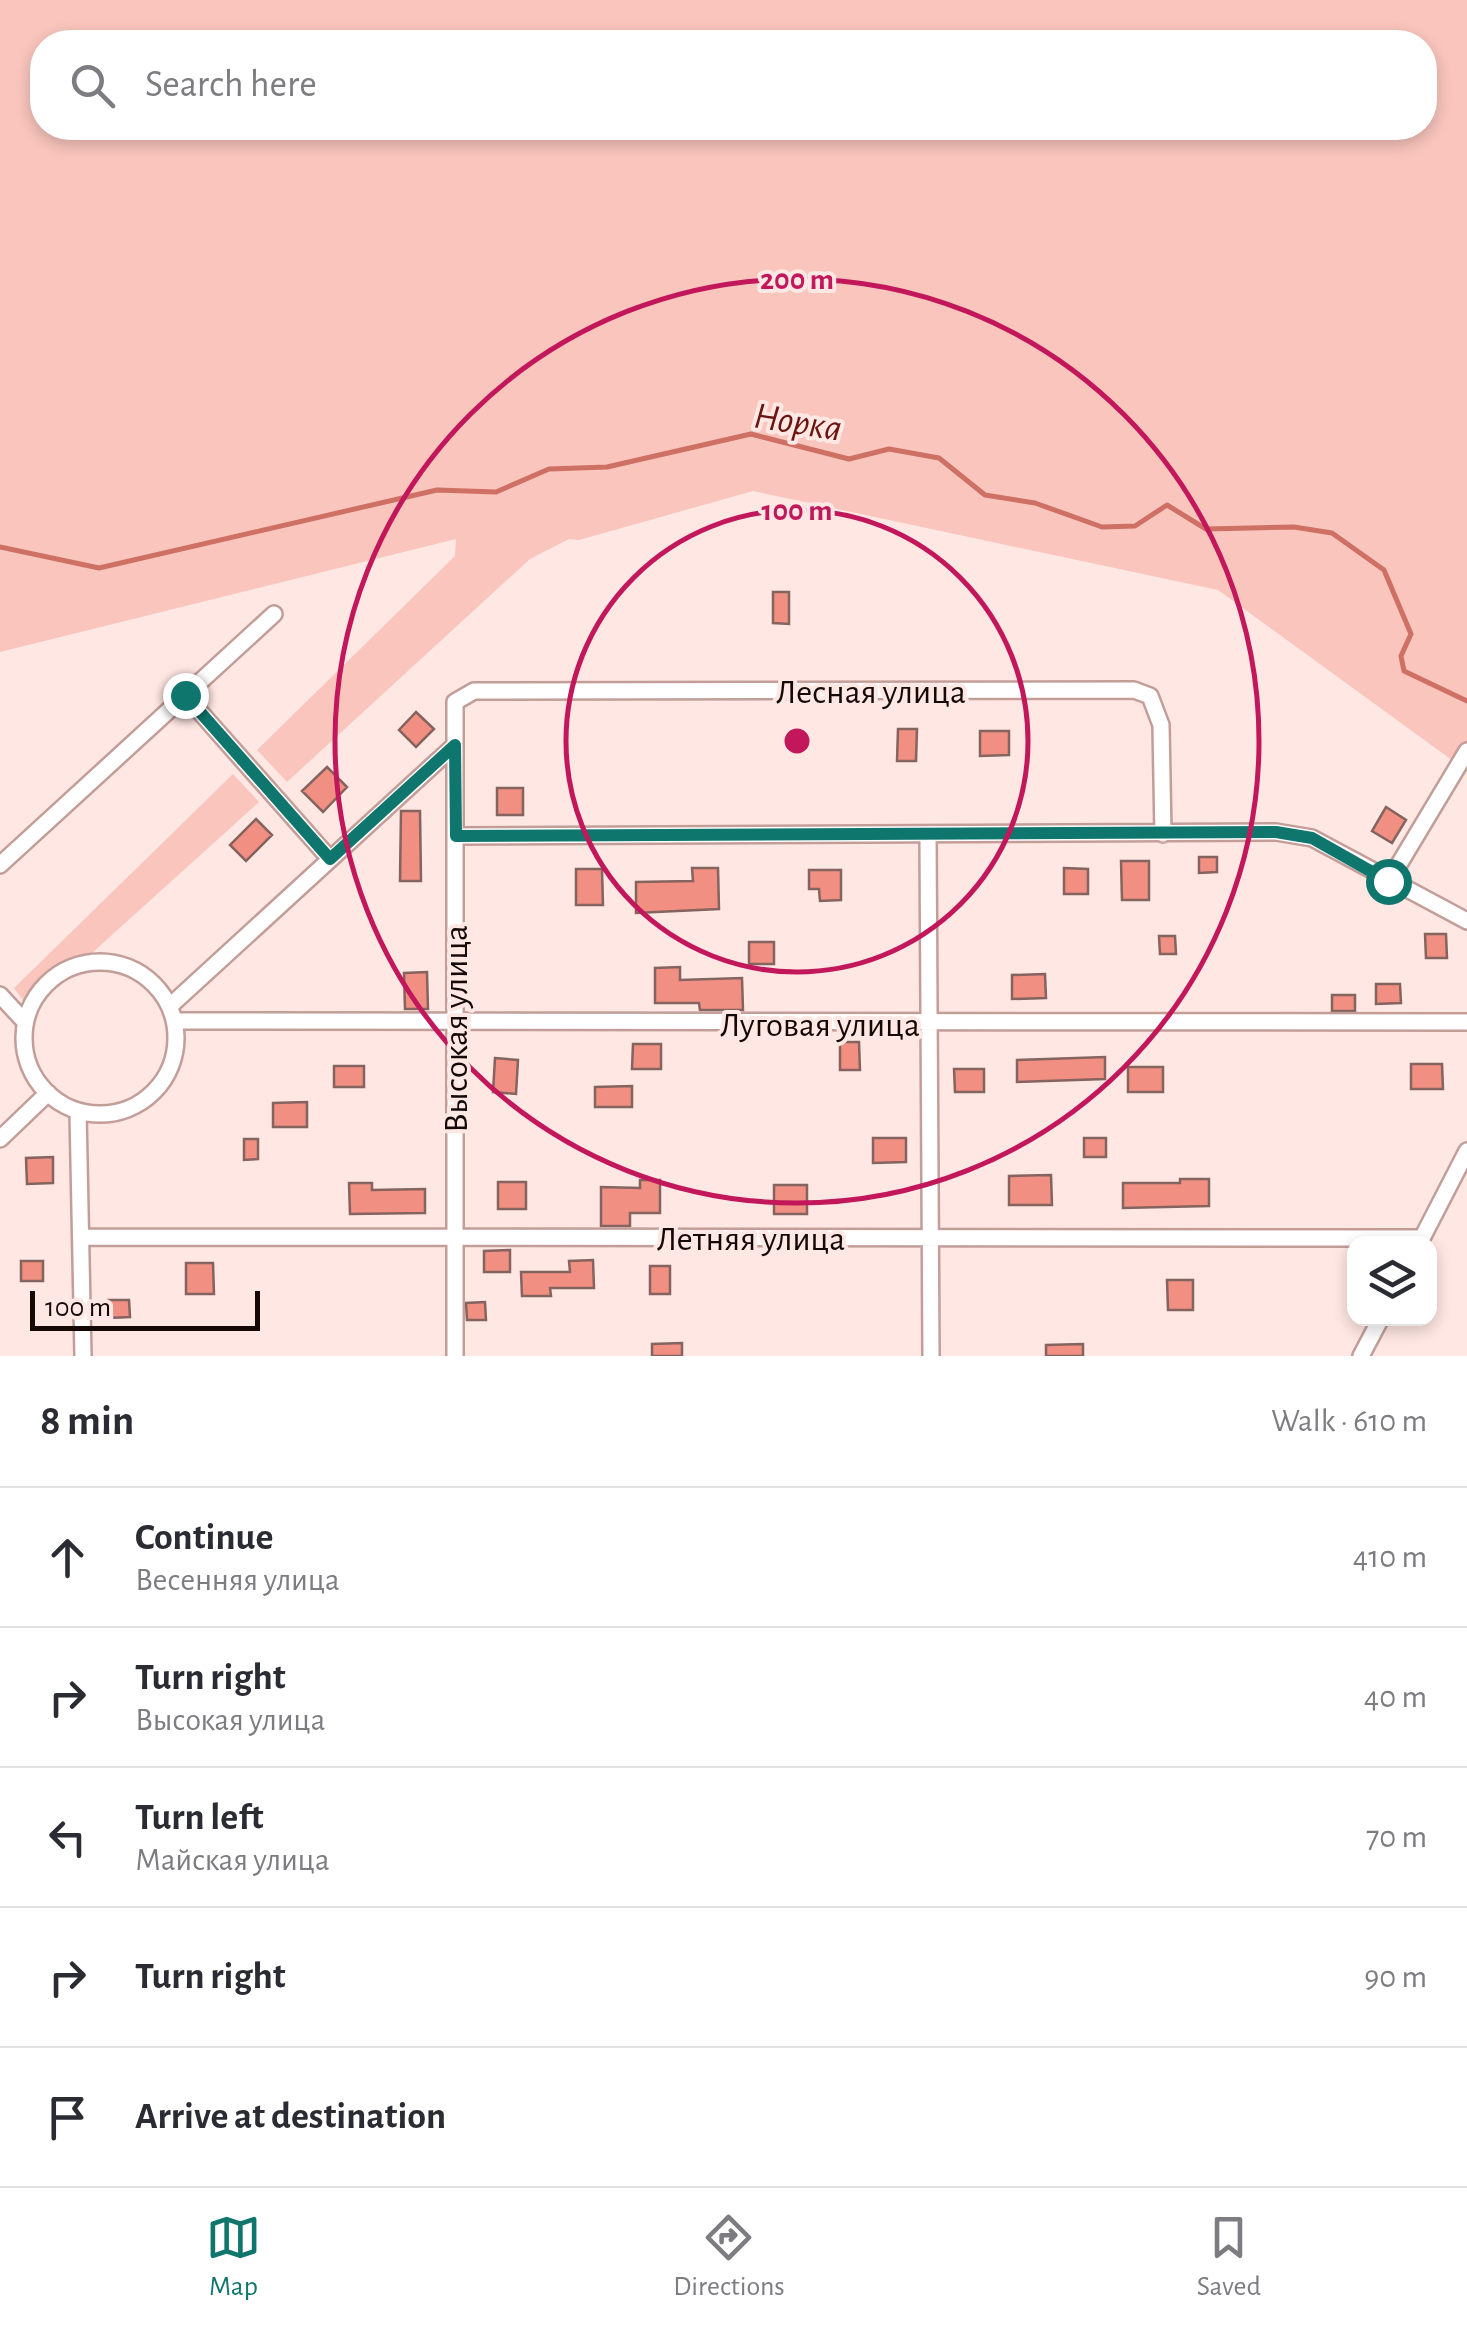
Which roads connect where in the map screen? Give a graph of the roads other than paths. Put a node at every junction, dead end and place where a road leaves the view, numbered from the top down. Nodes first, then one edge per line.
1 (274, 614) dead end
2 (185, 695) junction
3 (455, 702) joint
4 (455, 745) junction
5 (1467, 751) edge
6 (928, 834) junction
7 (1162, 834) junction
8 (456, 836) junction
9 (330, 859) junction
10 (0, 865) edge
11 (1388, 881) junction
12 (1467, 921) edge
13 (0, 994) edge
14 (172, 1013) junction
15 (25, 1022) junction
16 (1467, 1022) edge
17 (929, 1024) junction
18 (454, 1025) junction
19 (48, 1093) junction
20 (78, 1112) junction
21 (0, 1139) edge
22 (1467, 1151) edge
23 (1424, 1236) edge
24 (81, 1237) junction
25 (455, 1237) junction
26 (930, 1238) junction
27 (1347, 1241) edge
28 (1376, 1326) edge
29 (83, 1356) edge
30 (455, 1356) edge
31 (932, 1356) edge
32 (1361, 1356) edge

1 - 2 street
2 - 9 street
2 - 10 street
3 - 4 street, Высокая улица
3 - 7 street, Лесная улица
4 - 8 street, Высокая улица
4 - 9 street
5 - 11 street
6 - 7 street
6 - 8 street
6 - 17 street
7 - 11 street
8 - 18 street, Высокая улица
9 - 14 street
11 - 12 street
13 - 15 street
14 - 15 street
14 - 18 street, Луговая улица
14 - 20 street
15 - 19 street
16 - 17 street, Луговая улица
17 - 18 street, Луговая улица
17 - 26 street
18 - 25 street, Высокая улица
19 - 20 street
19 - 21 street
20 - 24 street
22 - 23 street
24 - 25 street, Летняя улица
24 - 29 street
25 - 26 street, Летняя улица
25 - 30 street, Высокая улица
26 - 27 street, Летняя улица
26 - 31 street
28 - 32 street

